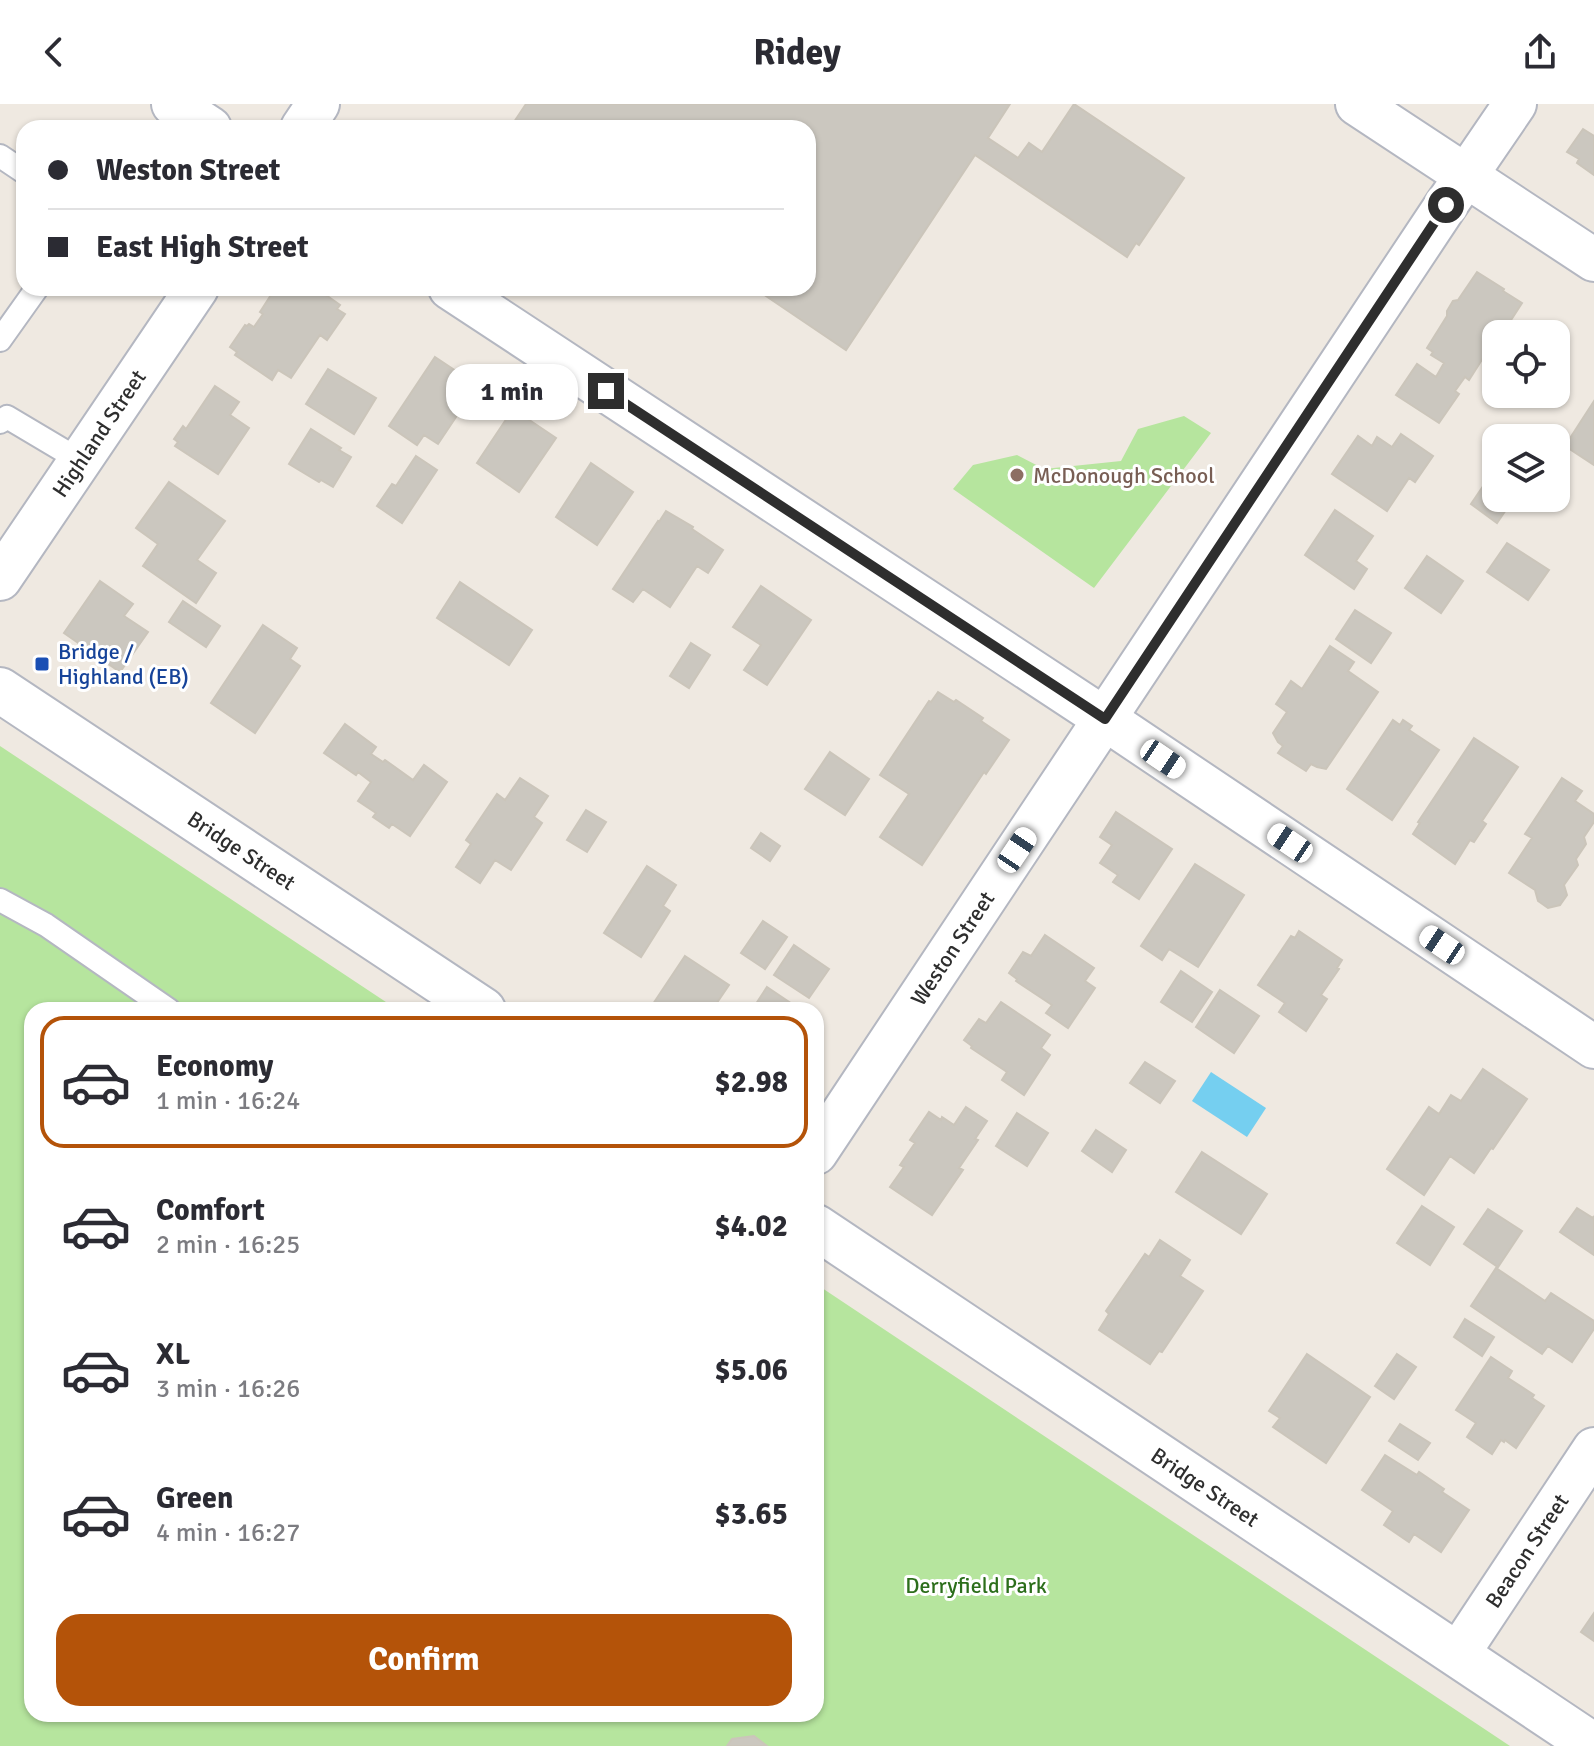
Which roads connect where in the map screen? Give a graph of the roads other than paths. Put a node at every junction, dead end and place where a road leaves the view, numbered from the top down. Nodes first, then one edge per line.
1 (173, 104) edge
2 (1357, 104) edge
3 (1515, 104) edge
4 (198, 120) edge
5 (1466, 175) junction
6 (1594, 260) edge
7 (31, 296) edge
8 (191, 296) edge
9 (462, 296) edge
10 (0, 340) edge
11 (2, 416) edge
12 (81, 461) junction
13 (0, 579) edge
14 (0, 690) edge
15 (1105, 719) junction
16 (0, 900) edge
17 (157, 1002) edge
18 (471, 1002) edge
19 (1594, 1047) edge
20 (824, 1141) edge
21 (824, 1232) edge
22 (1594, 1449) edge
23 (1458, 1654) junction
24 (1594, 1746) edge

1 - 4 street
2 - 5 street
3 - 5 street, Weston Street
5 - 6 street
5 - 15 street, Weston Street
7 - 10 lane
8 - 12 street, Highland Street
9 - 15 street
11 - 12 lane
12 - 13 street, Highland Street
14 - 18 main road, Bridge Street
15 - 19 street
15 - 20 street, Weston Street
16 - 17 lane
21 - 23 main road, Bridge Street
22 - 23 street, Beacon Street
23 - 24 main road, Bridge Street

